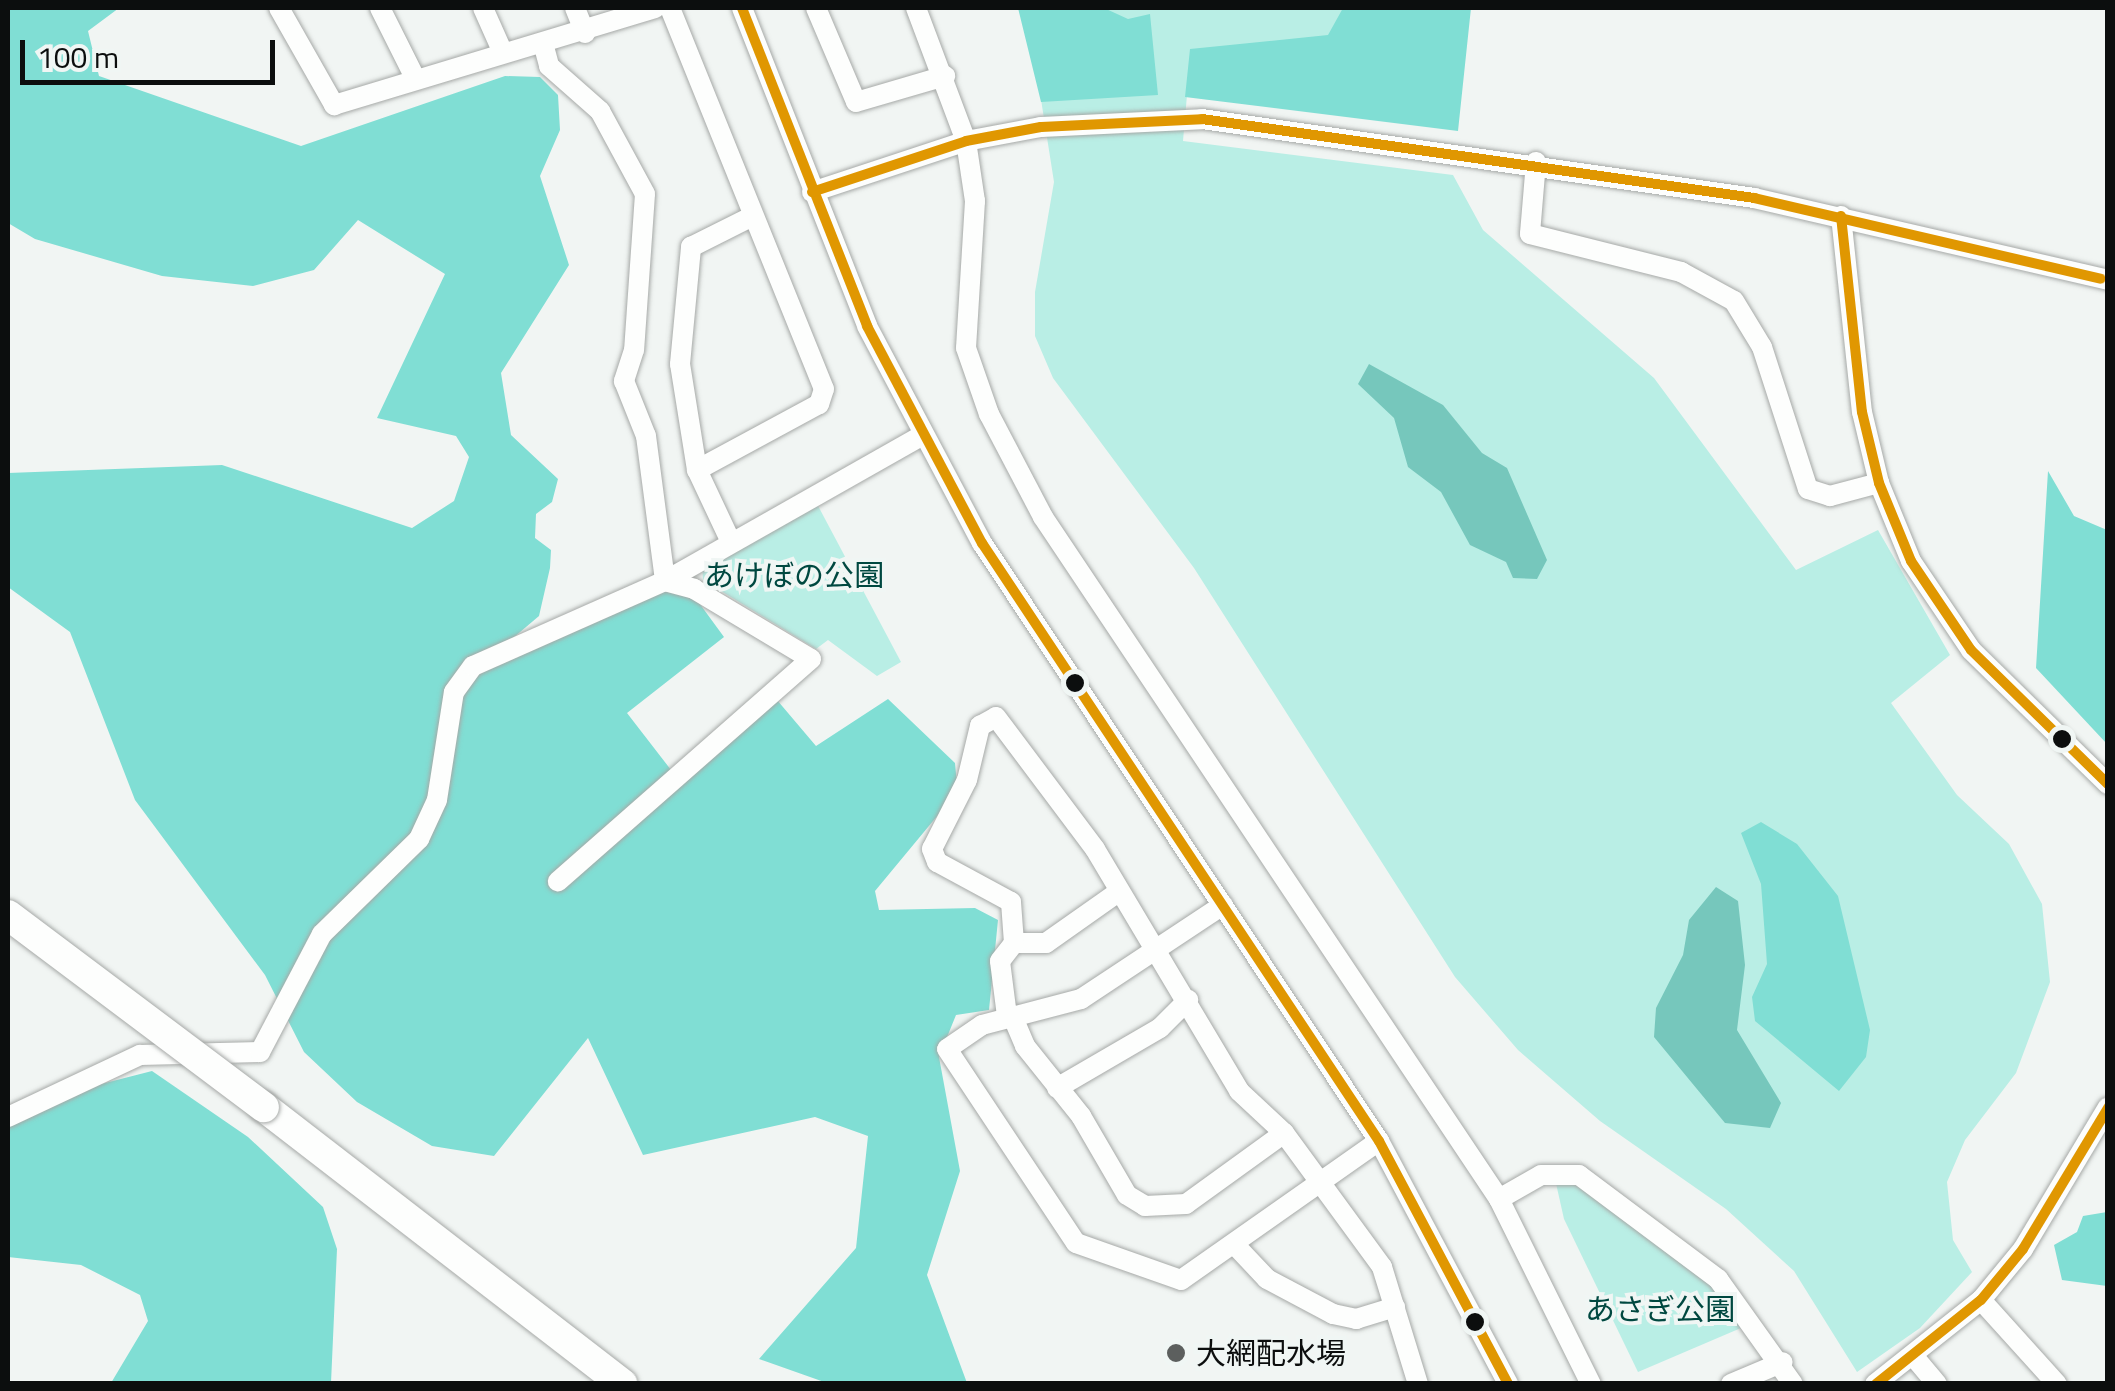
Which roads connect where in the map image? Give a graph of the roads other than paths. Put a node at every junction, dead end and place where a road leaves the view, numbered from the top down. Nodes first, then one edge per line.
1 (280, 8) edge
2 (380, 8) edge
3 (483, 8) edge
4 (575, 8) edge
5 (656, 8) edge
6 (670, 8) edge
7 (742, 8) edge
8 (816, 8) edge
9 (916, 8) edge
10 (585, 33) junction
11 (543, 43) junction
12 (503, 53) junction
13 (945, 76) junction
14 (416, 80) junction
15 (966, 141) junction
16 (1536, 162) junction
17 (812, 192) junction
18 (1841, 216) junction
19 (749, 218) junction
20 (2108, 280) edge
21 (922, 434) junction
22 (696, 470) junction
23 (1879, 483) junction
24 (730, 540) junction
25 (665, 581) junction
26 (2108, 784) edge
27 (558, 881) dead end
28 (1117, 893) junction
29 (1224, 905) junction
30 (8, 915) edge
31 (1014, 943) junction
32 (1150, 953) junction
33 (1188, 1000) junction
34 (1010, 1016) junction
35 (1057, 1088) junction
36 (2108, 1107) edge
37 (8, 1117) edge
38 (1284, 1133) junction
39 (1379, 1141) junction
40 (1320, 1185) junction
41 (1499, 1199) junction
42 (1234, 1244) junction
43 (1982, 1300) junction
44 (1395, 1307) junction
45 (1915, 1358) junction
46 (1783, 1362) junction
47 (624, 1384) edge
48 (1418, 1384) edge
49 (1508, 1384) edge
50 (1591, 1384) edge
51 (1731, 1384) edge
52 (1794, 1384) edge
53 (1875, 1384) edge
54 (1937, 1384) edge
55 (2057, 1384) edge

1 - 14 street
2 - 14 street
3 - 12 street
4 - 10 street
5 - 10 street
6 - 19 street
7 - 17 street
8 - 13 street
9 - 13 street
10 - 11 street
11 - 12 street
11 - 25 street
12 - 14 street
13 - 15 street
15 - 16 street
15 - 17 street
15 - 41 street
16 - 18 street
16 - 23 street
17 - 21 street
18 - 20 street
18 - 23 street
19 - 22 street
19 - 22 street
21 - 24 street
21 - 29 street
22 - 24 street
23 - 26 street
24 - 25 street
25 - 27 street
25 - 37 street
28 - 31 street
28 - 31 street
28 - 32 street
29 - 32 street
29 - 39 street
30 - 47 highway, bridge
31 - 34 street
32 - 33 street
32 - 34 street
33 - 35 street
33 - 38 street
34 - 35 street
34 - 42 street
35 - 38 street
36 - 43 street
38 - 40 street
39 - 40 street
39 - 49 street
40 - 42 street
40 - 44 street
41 - 46 street
41 - 50 street
42 - 44 street
43 - 45 street
43 - 55 street
44 - 48 street
45 - 53 street
45 - 54 street
46 - 51 street
46 - 52 street

